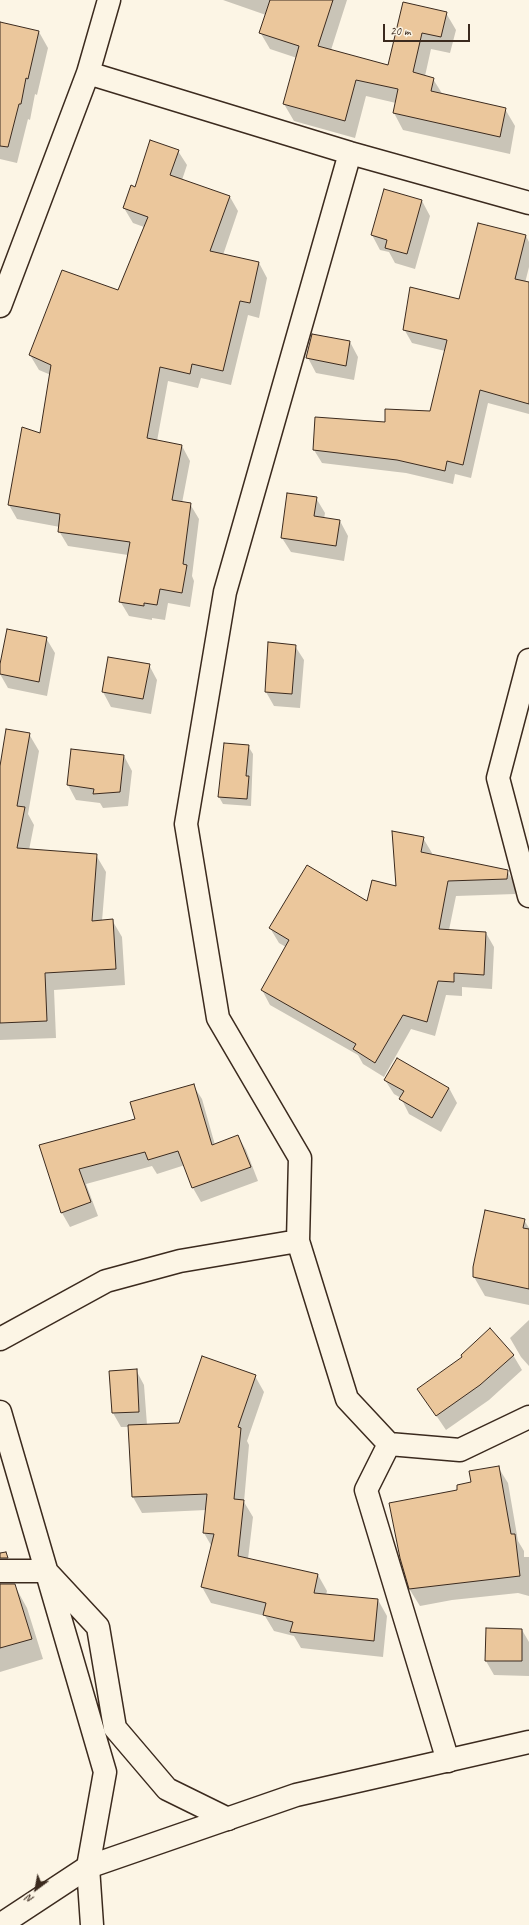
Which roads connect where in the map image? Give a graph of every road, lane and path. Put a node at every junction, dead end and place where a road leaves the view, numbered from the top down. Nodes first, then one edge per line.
1 (109, 0) edge
2 (88, 73) junction
3 (350, 153) junction
4 (529, 203) edge
5 (0, 306) edge
6 (529, 660) edge
7 (529, 896) edge
8 (298, 1241) junction
9 (0, 1339) edge
10 (0, 1412) edge
11 (529, 1417) edge
12 (389, 1444) junction
13 (0, 1571) edge
14 (46, 1572) junction
15 (529, 1742) edge
16 (448, 1761) junction
17 (228, 1819) junction
18 (88, 1867) junction
19 (0, 1925) edge
20 (92, 1925) edge

1 - 2 street
2 - 3 street
2 - 5 street
3 - 4 street
3 - 8 street
6 - 7 street
8 - 9 street
8 - 12 street
10 - 14 street
11 - 12 street
12 - 16 street
13 - 14 street
14 - 17 street
14 - 18 street
15 - 16 street
16 - 17 street
17 - 18 street
18 - 19 street
18 - 20 street

